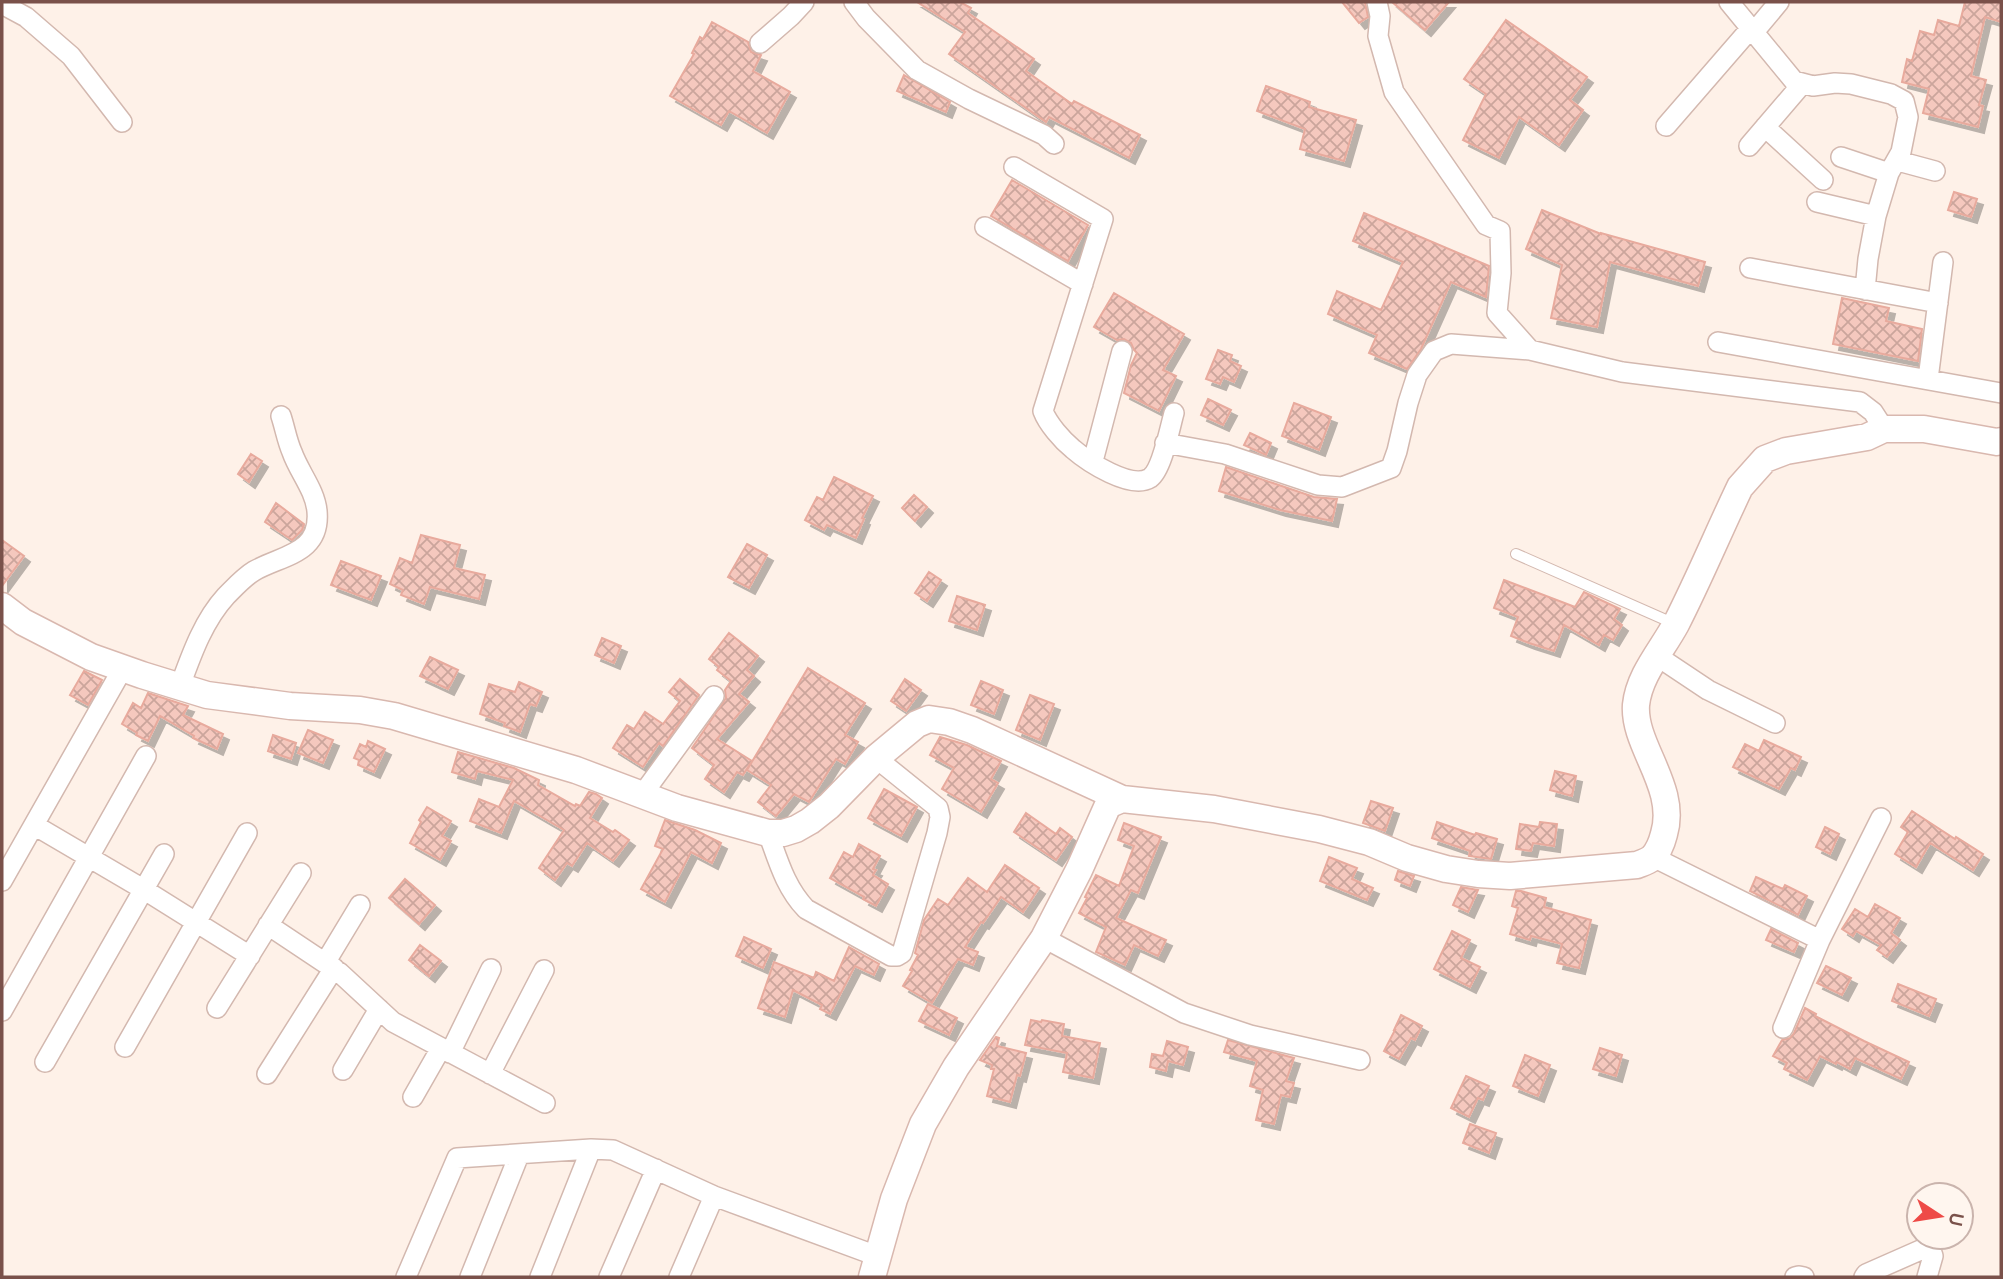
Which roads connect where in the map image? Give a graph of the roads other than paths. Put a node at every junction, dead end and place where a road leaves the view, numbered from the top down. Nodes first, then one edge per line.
1 (804, 2) edge
2 (854, 2) edge
3 (1377, 2) edge
4 (1729, 2) edge
5 (1779, 2) edge
6 (2, 4) edge
7 (1752, 30) junction
8 (760, 44) dead end
9 (1802, 84) junction
10 (122, 122) dead end
11 (1666, 126) dead end
12 (1765, 127) junction
13 (1054, 144) dead end
14 (1749, 146) dead end
15 (1841, 157) dead end
16 (1014, 167) dead end
17 (1893, 167) junction
18 (1936, 171) dead end
19 (1823, 180) dead end
20 (1817, 202) dead end
21 (1876, 216) junction
22 (985, 227) dead end
23 (1943, 262) dead end
24 (1750, 268) dead end
25 (1083, 284) junction
26 (1865, 290) junction
27 (1937, 303) junction
28 (1718, 342) dead end
29 (1530, 350) junction
30 (1122, 351) dead end
31 (1928, 379) junction
32 (2001, 393) edge
33 (1174, 413) dead end
34 (281, 416) dead end
35 (1884, 429) junction
36 (2001, 441) edge
37 (1165, 443) junction
38 (1093, 461) junction
39 (1516, 554) dead end
40 (2, 606) edge
41 (1675, 624) junction
42 (1657, 656) junction
43 (123, 668) junction
44 (180, 686) junction
45 (714, 696) dead end
46 (1775, 723) dead end
47 (146, 756) dead end
48 (877, 758) junction
49 (642, 795) junction
50 (1122, 799) junction
51 (1881, 818) dead end
52 (34, 825) junction
53 (768, 832) junction
54 (247, 834) dead end
55 (164, 854) dead end
56 (88, 857) junction
57 (1653, 857) junction
58 (301, 873) dead end
59 (2, 881) edge
60 (143, 889) junction
61 (360, 905) dead end
62 (197, 922) junction
63 (268, 925) junction
64 (1044, 938) junction
65 (1821, 940) junction
66 (250, 956) junction
67 (329, 966) junction
68 (491, 969) dead end
69 (544, 970) dead end
70 (218, 1008) dead end
71 (379, 1009) junction
72 (2, 1011) edge
73 (1783, 1028) dead end
74 (125, 1047) dead end
75 (446, 1050) junction
76 (1360, 1060) dead end
77 (45, 1062) dead end
78 (343, 1070) dead end
79 (267, 1074) dead end
80 (490, 1074) junction
81 (413, 1097) dead end
82 (545, 1103) dead end
83 (592, 1149) junction
84 (519, 1155) junction
85 (656, 1169) junction
86 (713, 1196) junction
87 (874, 1267) edge
88 (406, 1277) edge
89 (470, 1277) edge
90 (540, 1277) edge
91 (609, 1277) edge
92 (679, 1277) edge
93 (1795, 1277) edge
94 (1804, 1277) edge
95 (1864, 1277) edge
96 (1927, 1277) edge

1 - 8 street
2 - 13 street
3 - 29 street
4 - 7 street
5 - 7 street
6 - 10 street
7 - 9 street
7 - 11 street
9 - 12 street
9 - 17 street
12 - 14 street
12 - 19 street
15 - 17 street
16 - 25 street
17 - 18 street
17 - 21 street
20 - 21 street
21 - 26 street
22 - 25 street
23 - 27 street
24 - 26 street
25 - 38 street
26 - 27 street
27 - 31 street
28 - 31 street
29 - 35 street
29 - 37 street
30 - 38 street
31 - 32 street
33 - 37 street
34 - 44 street
35 - 36 street
35 - 41 street
37 - 38 street
39 - 41 lane
40 - 43 street
41 - 42 street
42 - 46 street
42 - 57 street
43 - 44 street
43 - 52 street
44 - 49 street
45 - 49 street
47 - 56 street
48 - 50 street
48 - 53 street
48 - 53 street
49 - 53 street
50 - 57 street
50 - 64 street
51 - 65 street
52 - 56 street
52 - 59 street
54 - 62 street
55 - 60 street
56 - 60 street
56 - 72 street
57 - 65 street
58 - 63 street
60 - 62 street
60 - 77 street
61 - 67 street
62 - 66 street
62 - 74 street
63 - 66 street
63 - 67 street
64 - 76 street
64 - 87 street
65 - 73 street
66 - 70 street
67 - 71 street
67 - 79 street
68 - 75 street
69 - 80 street
71 - 75 street
71 - 78 street
75 - 80 street
75 - 81 street
80 - 82 street
83 - 84 street
83 - 85 street
83 - 90 street
84 - 88 street
84 - 89 street
85 - 86 street
85 - 91 street
86 - 87 street
86 - 92 street
93 - 94 street
95 - 96 street

